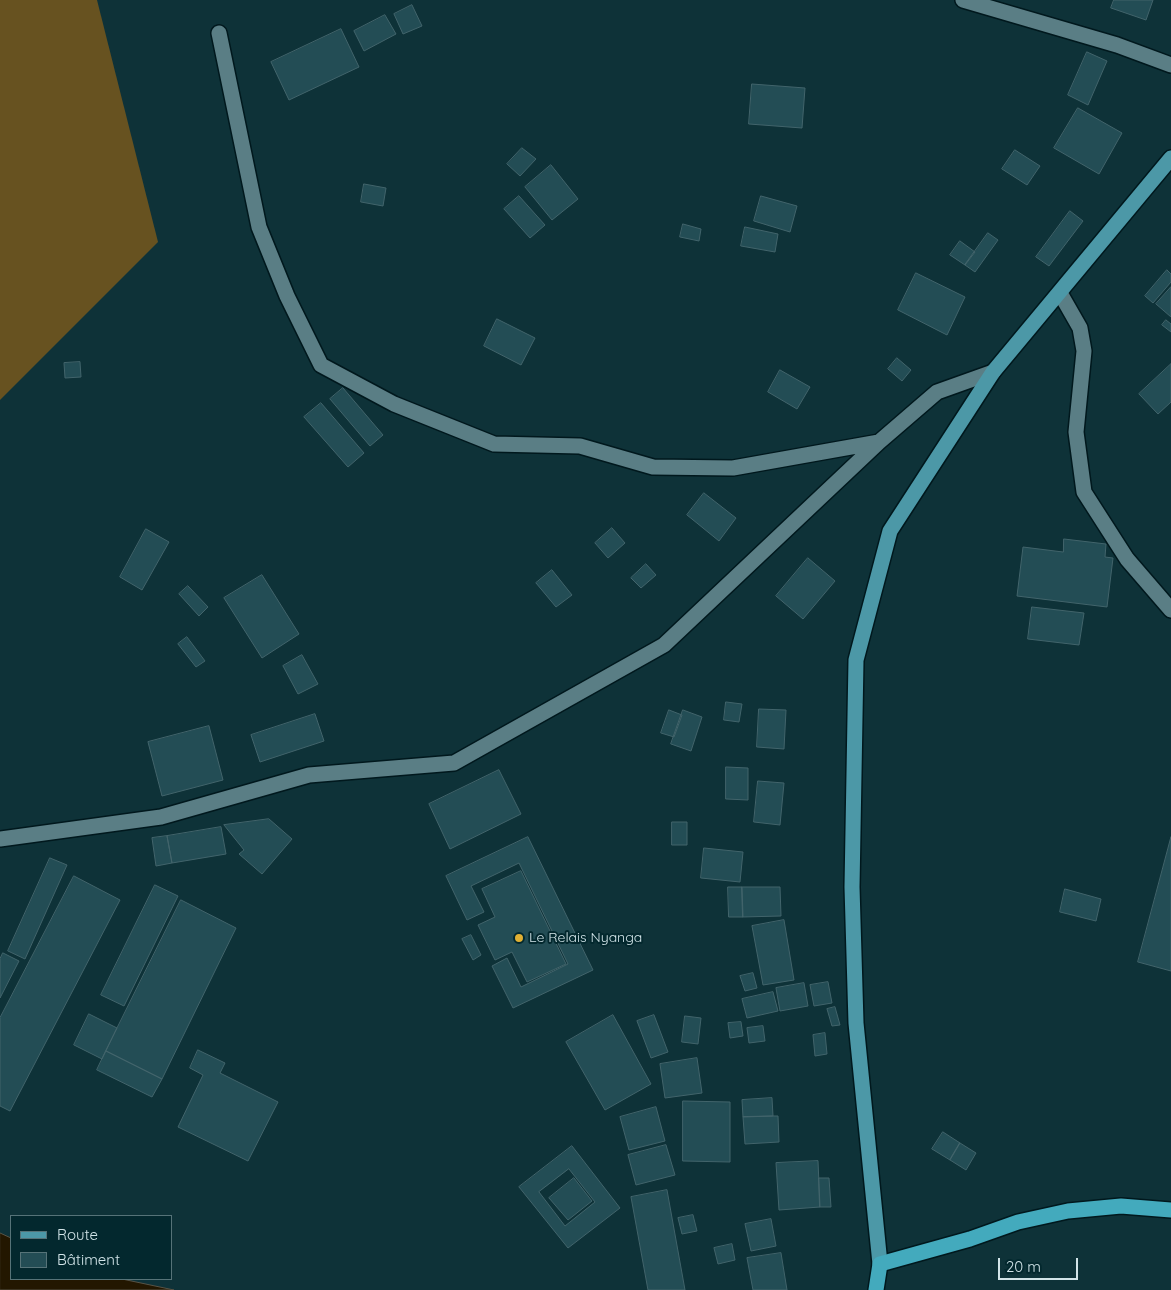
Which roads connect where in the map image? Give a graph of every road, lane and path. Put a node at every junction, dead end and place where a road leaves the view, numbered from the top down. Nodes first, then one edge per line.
1 (963, 0) edge
2 (218, 33) dead end
3 (1171, 65) edge
4 (1171, 158) edge
5 (1060, 293) junction
6 (993, 372) junction
7 (879, 442) junction
8 (1171, 610) edge
9 (0, 839) edge
10 (1171, 1210) edge
11 (880, 1264) junction
12 (876, 1290) edge

1 - 3 street
2 - 7 street
4 - 5 main road
5 - 6 main road
5 - 8 street
6 - 7 street
6 - 11 main road
7 - 9 street
10 - 11 highway
11 - 12 highway

